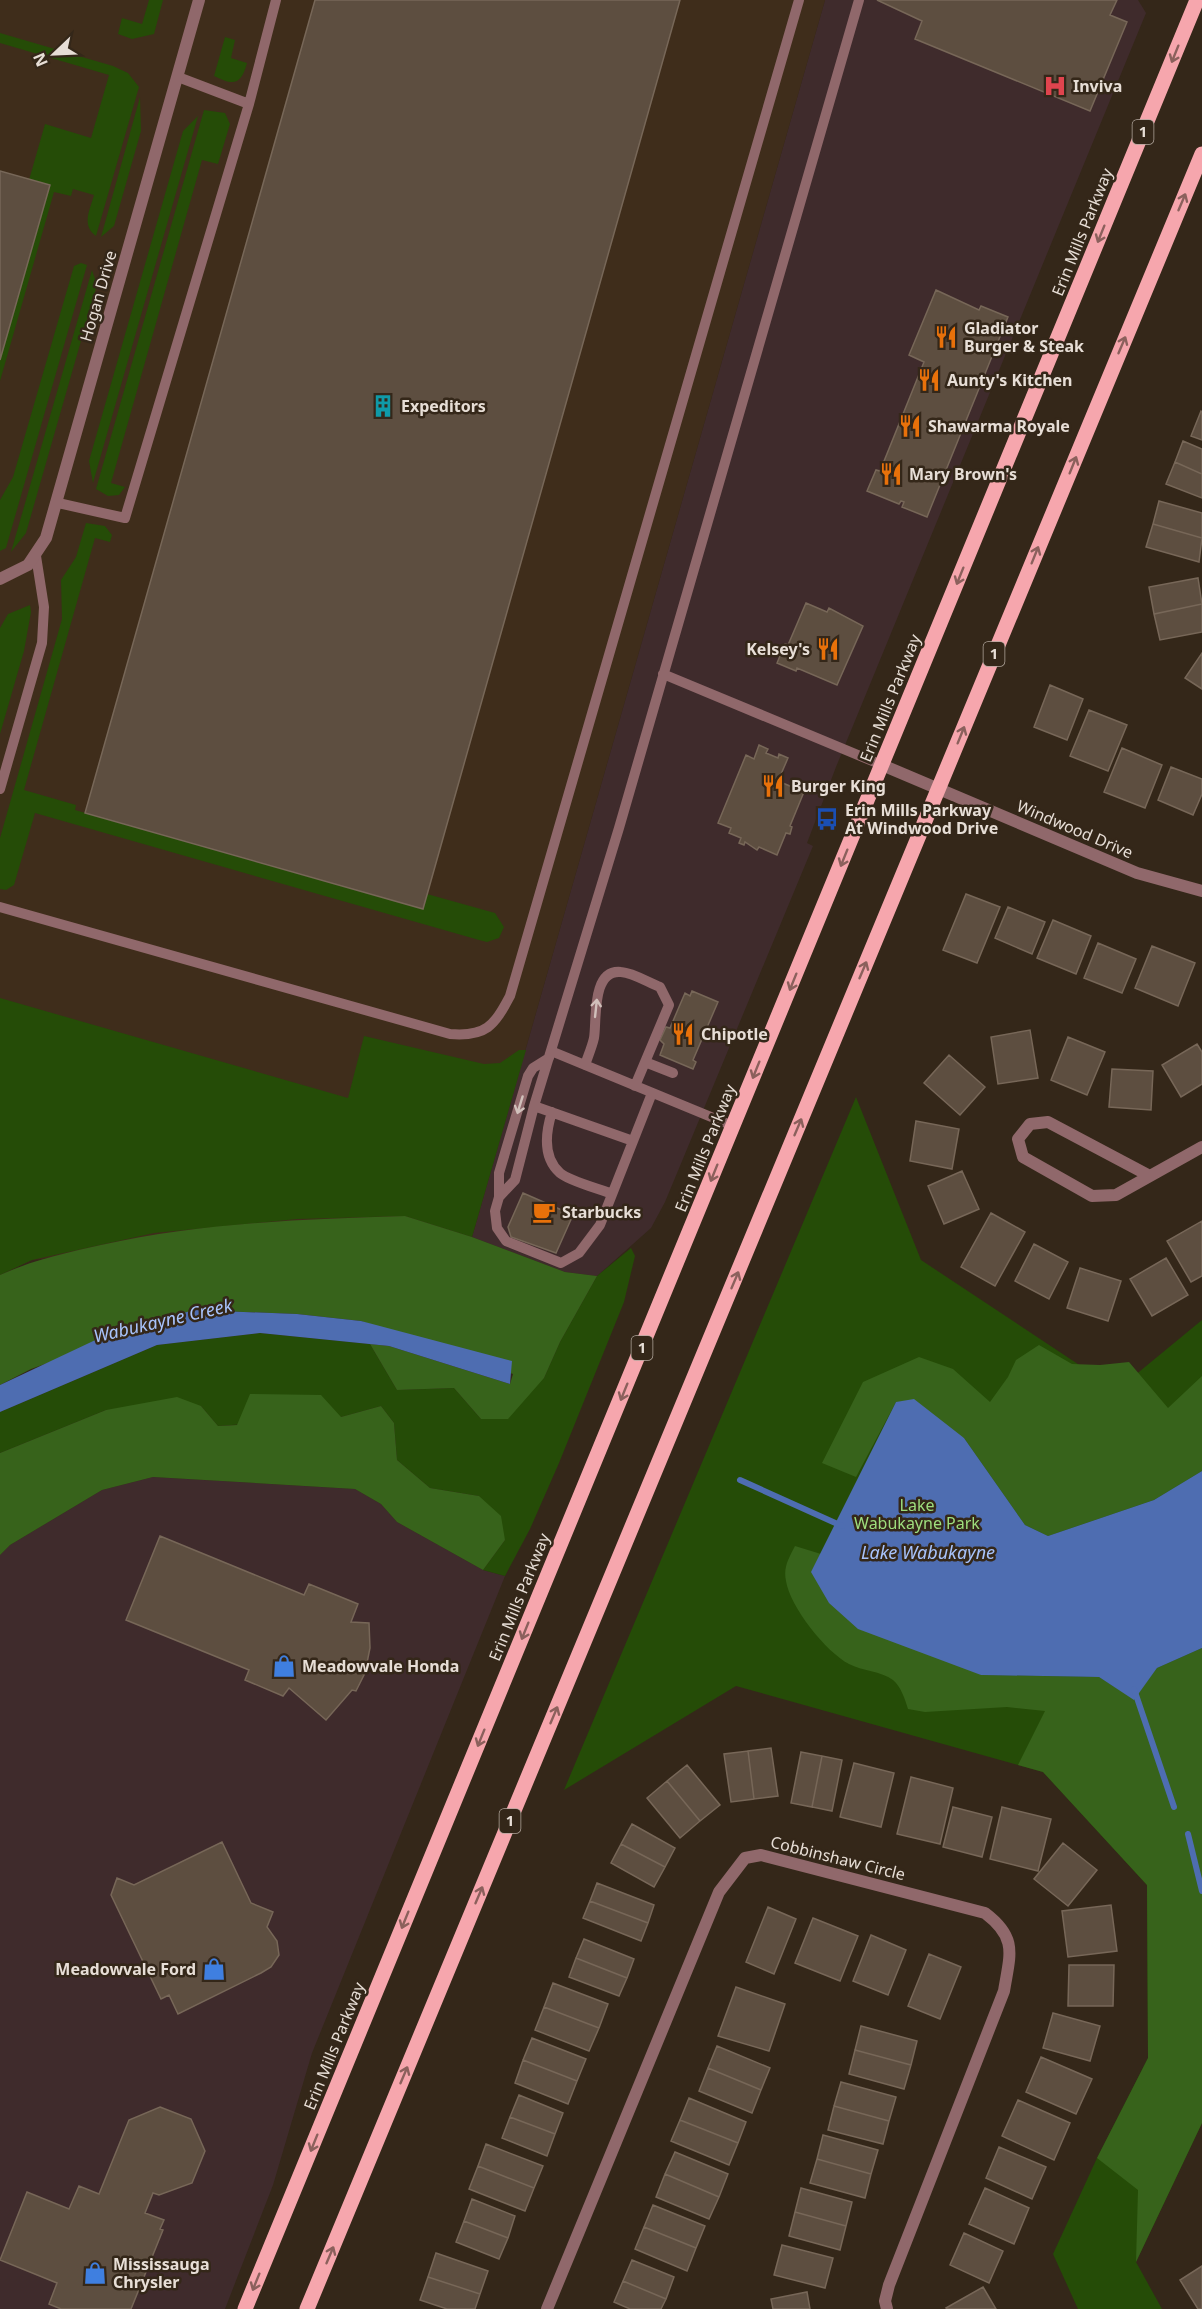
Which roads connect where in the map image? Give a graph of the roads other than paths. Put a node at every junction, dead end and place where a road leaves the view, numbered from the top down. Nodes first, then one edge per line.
1 (199, 0) edge
2 (276, 0) edge
3 (798, 0) edge
4 (859, 0) edge
5 (1197, 0) edge
6 (178, 76) junction
7 (249, 104) junction
8 (1202, 154) edge
9 (58, 503) junction
10 (36, 556) junction
11 (0, 579) edge
12 (663, 674) junction
13 (882, 765) junction
14 (0, 789) edge
15 (938, 789) junction
16 (1202, 891) edge
17 (0, 907) edge
18 (550, 1054) junction
19 (645, 1062) junction
20 (585, 1065) junction
21 (673, 1073) dead end
22 (635, 1086) junction
23 (652, 1093) junction
24 (534, 1106) junction
25 (552, 1112) junction
26 (733, 1126) junction
27 (633, 1141) junction
28 (1202, 1148) edge
29 (1148, 1175) junction
30 (612, 1194) junction
31 (499, 1197) junction
32 (245, 2309) edge
33 (307, 2309) edge
34 (547, 2309) edge
35 (887, 2309) edge

1 - 6 street, Hogan Drive
2 - 7 lane
3 - 17 lane
4 - 12 lane
5 -> 13 main road, Erin Mills Parkway / 1
6 - 7 lane
6 - 9 street, Hogan Drive
7 - 9 lane
15 -> 8 main road, 1
9 - 10 street, Hogan Drive
10 - 11 street, Hogan Drive
10 - 14 lane
12 - 13 lane
12 - 18 lane
13 - 15 street, Windwood Drive
13 -> 26 main road, Erin Mills Parkway / 1
15 - 16 street, Windwood Drive
33 -> 15 main road, 1
18 - 20 lane
18 - 24 lane
18 -> 31 lane
20 -> 19 lane
19 - 21 lane
19 - 22 lane
20 - 22 lane
22 - 23 lane
23 - 26 lane
23 - 27 lane
24 - 25 lane
24 - 31 lane
25 - 27 lane
25 - 30 lane
26 -> 32 main road, Erin Mills Parkway / 1
27 - 30 lane
28 - 29 street
29 - 29 street
30 - 31 lane
34 - 35 street, Cobbinshaw Circle

